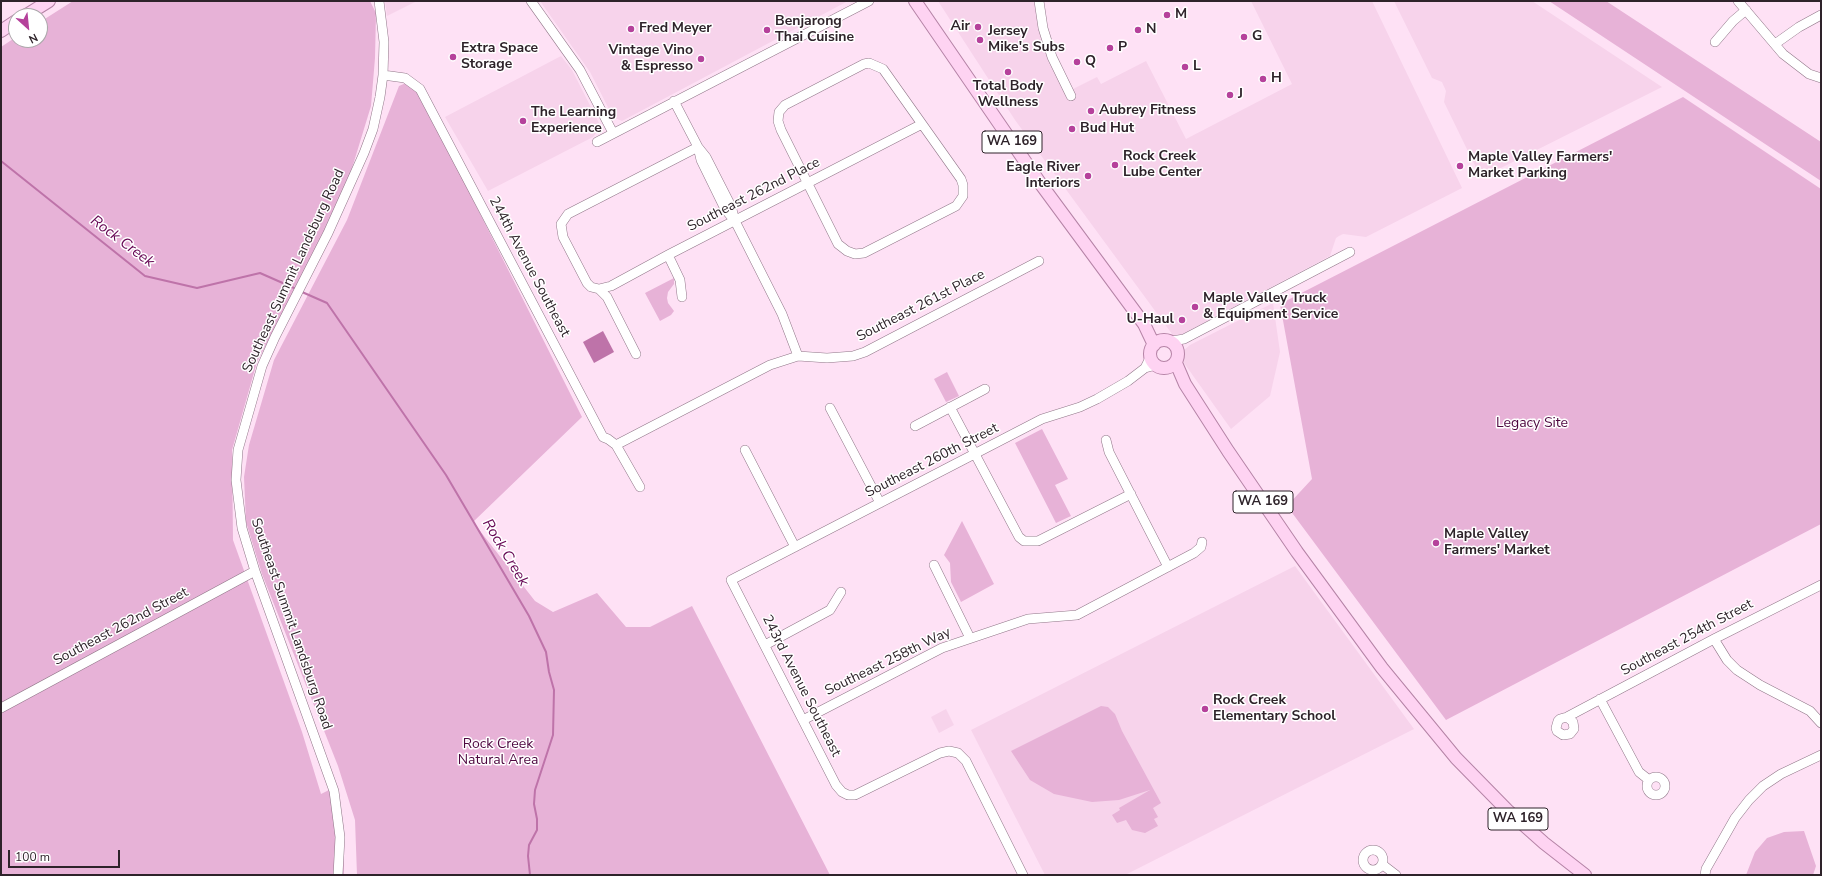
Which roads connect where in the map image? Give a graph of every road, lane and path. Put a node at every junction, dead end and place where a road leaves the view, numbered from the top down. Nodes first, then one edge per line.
1 (49, 1) edge
2 (379, 1) edge
3 (531, 1) edge
4 (915, 1) edge
5 (1039, 1) edge
6 (1738, 1) edge
7 (865, 3) edge
8 (38, 8) edge
9 (1746, 10) junction
10 (1821, 15) edge
11 (1715, 42) dead end
12 (1775, 44) junction
13 (383, 75) junction
14 (1821, 78) edge
15 (1071, 96) dead end
16 (674, 101) junction
17 (922, 124) junction
18 (613, 133) junction
19 (597, 142) dead end
20 (698, 146) junction
21 (807, 183) junction
22 (735, 221) junction
23 (1350, 252) dead end
24 (668, 255) junction
25 (1039, 261) dead end
26 (599, 289) junction
27 (682, 297) dead end
28 (1162, 350) junction
29 (636, 354) dead end
30 (798, 356) junction
31 (1172, 365) junction
32 (985, 389) dead end
33 (950, 407) junction
34 (830, 408) dead end
35 (914, 426) dead end
36 (1106, 440) dead end
37 (616, 445) junction
38 (744, 450) dead end
39 (975, 454) junction
40 (640, 488) dead end
41 (1131, 494) junction
42 (880, 503) junction
43 (1202, 542) dead end
44 (795, 547) junction
45 (934, 565) dead end
46 (1168, 567) junction
47 (255, 571) junction
48 (731, 580) joint
49 (1821, 585) edge
50 (841, 592) dead end
51 (970, 638) junction
52 (1714, 639) junction
53 (765, 645) junction
54 (1600, 699) junction
55 (1, 708) edge
56 (1567, 717) dead end
57 (803, 720) junction
58 (1821, 723) edge
59 (1821, 755) edge
60 (1649, 780) dead end
61 (1383, 865) dead end
62 (1703, 873) edge
63 (338, 875) edge
64 (1023, 875) edge
65 (1396, 875) edge
66 (1585, 875) edge

1 - 8 main road
2 - 13 street, Southeast Summit Landsburg Road
3 - 18 street
4 - 28 main road, WA 169
5 - 15 street
6 - 9 street
7 - 16 street
9 - 11 street
9 - 12 street
10 - 12 street
12 - 14 street
13 - 37 street, 244th Avenue Southeast
13 - 47 street, Southeast Summit Landsburg Road
16 - 18 street
16 - 20 street
17 - 21 street, Southeast 262nd Place
17 - 21 street
17 - 21 street
18 - 19 street
20 - 22 street
20 - 26 street
21 - 22 street, Southeast 262nd Place
22 - 24 street, Southeast 262nd Place
22 - 30 street
23 - 28 street, Southeast 260th Street
24 - 26 street, Southeast 262nd Place
24 - 27 street
25 - 30 street, Southeast 261st Place
26 - 29 street
28 - 31 main road
28 - 31 main road, WA 169
28 - 39 street, Southeast 260th Street
30 - 37 street, Southeast 261st Place
31 - 66 main road, WA 169
32 - 33 street
33 - 35 street
33 - 39 street
34 - 42 street
36 - 41 street
37 - 40 street, 244th Avenue Southeast
38 - 44 street
39 - 41 street
39 - 42 street, Southeast 260th Street
41 - 46 street
42 - 44 street, Southeast 260th Street
43 - 46 street, Southeast 258th Way
44 - 48 street, Southeast 260th Street
45 - 51 street
46 - 51 street, Southeast 258th Way
47 - 55 street, Southeast 262nd Street
47 - 63 street, Southeast Summit Landsburg Road
48 - 53 street, 243rd Avenue Southeast
49 - 52 street, Southeast 254th Street
50 - 53 street
51 - 57 street, Southeast 258th Way
52 - 54 street, Southeast 254th Street
52 - 58 street
53 - 57 street, 243rd Avenue Southeast
54 - 56 street, Southeast 254th Street
54 - 60 street
57 - 64 street, 243rd Avenue Southeast
59 - 62 street
61 - 65 street

